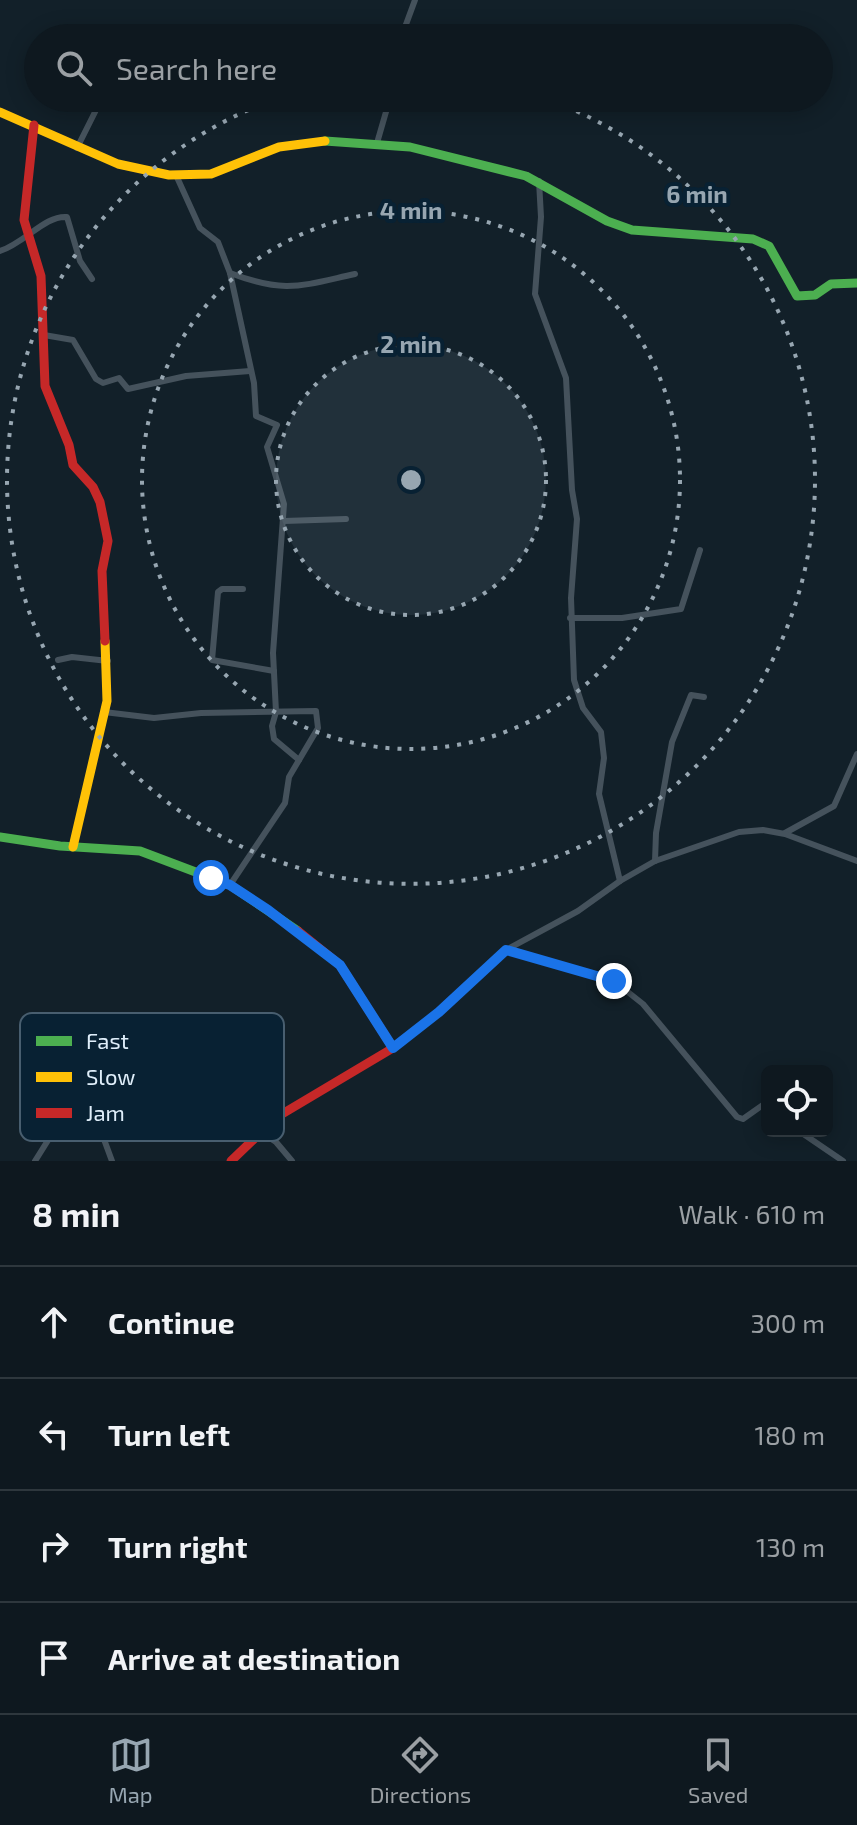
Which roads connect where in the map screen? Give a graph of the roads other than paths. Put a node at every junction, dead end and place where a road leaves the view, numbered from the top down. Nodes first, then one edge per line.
1 (415, 0) edge
2 (406, 24) edge
3 (0, 112) edge
4 (95, 112) edge
5 (386, 112) edge
6 (34, 125) junction
7 (377, 143) junction
8 (77, 148) junction
9 (176, 175) junction
10 (539, 181) junction
11 (27, 238) junction
12 (0, 251) edge
13 (230, 273) junction
14 (355, 274) dead end
15 (92, 279) dead end
16 (857, 283) edge
17 (44, 335) junction
18 (250, 371) junction
19 (346, 519) dead end
20 (284, 521) junction
21 (700, 550) dead end
22 (243, 589) dead end
23 (570, 618) junction
24 (58, 660) dead end
25 (108, 661) junction
26 (274, 671) junction
27 (704, 697) dead end
28 (104, 712) junction
29 (276, 712) junction
30 (857, 754) edge
31 (299, 760) junction
32 (785, 834) junction
33 (0, 837) edge
34 (73, 847) junction
35 (655, 861) junction
36 (857, 861) edge
37 (620, 881) junction
38 (230, 885) junction
39 (506, 950) junction
40 (393, 1048) junction
41 (761, 1106) edge
42 (284, 1113) edge
43 (808, 1137) edge
44 (48, 1141) edge
45 (105, 1141) edge
46 (252, 1141) edge
47 (274, 1141) edge
48 (35, 1161) edge
49 (112, 1161) edge
50 (231, 1161) edge
51 (292, 1161) edge
52 (843, 1161) edge

1 - 2 street
3 - 6 street
4 - 8 street
5 - 7 street
6 - 8 street
6 - 11 street
7 - 9 street
7 - 10 street
8 - 9 street
9 - 13 street
10 - 16 street
10 - 23 street
11 - 12 street
11 - 15 street
11 - 17 street
13 - 14 street
13 - 18 street
17 - 18 street
17 - 25 street
18 - 20 street
19 - 20 street
20 - 26 street
21 - 23 street
22 - 26 street
23 - 37 street
24 - 25 street
25 - 28 street
26 - 29 street
27 - 35 street
28 - 29 street
28 - 34 street
29 - 31 street
29 - 31 street
30 - 32 street
31 - 38 street
32 - 35 street
32 - 36 street
33 - 34 street
34 - 38 street
35 - 37 street
37 - 39 street
38 - 40 street
39 - 40 street
39 - 41 street
40 - 42 street
43 - 52 street
44 - 48 street
45 - 49 street
46 - 50 street
47 - 51 street

